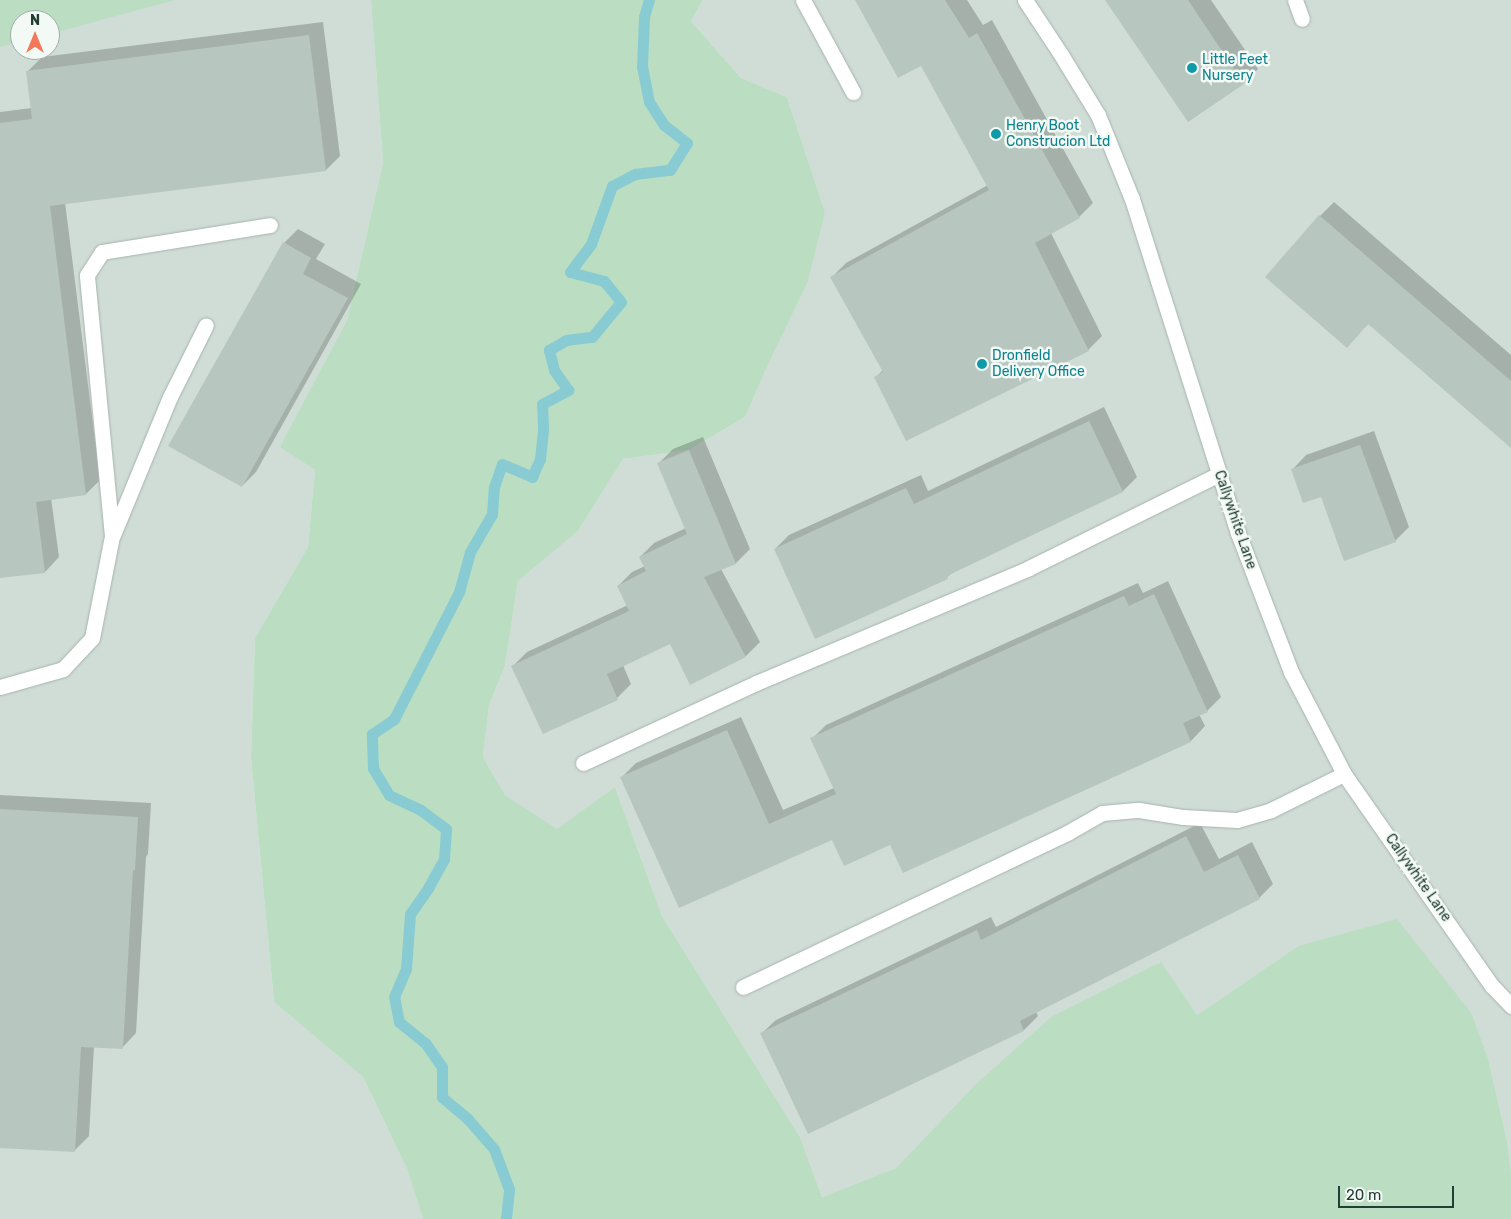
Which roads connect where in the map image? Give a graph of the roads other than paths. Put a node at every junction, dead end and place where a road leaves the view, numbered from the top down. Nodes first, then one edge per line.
1 (803, 0) edge
2 (1025, 0) edge
3 (1295, 0) edge
4 (1302, 19) dead end
5 (853, 92) dead end
6 (270, 225) dead end
7 (206, 325) dead end
8 (1219, 474) junction
9 (112, 536) junction
10 (0, 687) edge
11 (583, 763) dead end
12 (1344, 774) junction
13 (743, 987) dead end
14 (1511, 1006) edge

1 - 5 street
2 - 8 street, Callywhite Lane
3 - 4 street
6 - 9 street
7 - 9 street
8 - 11 street
8 - 12 street, Callywhite Lane
9 - 10 street
12 - 13 street
12 - 14 street, Callywhite Lane

